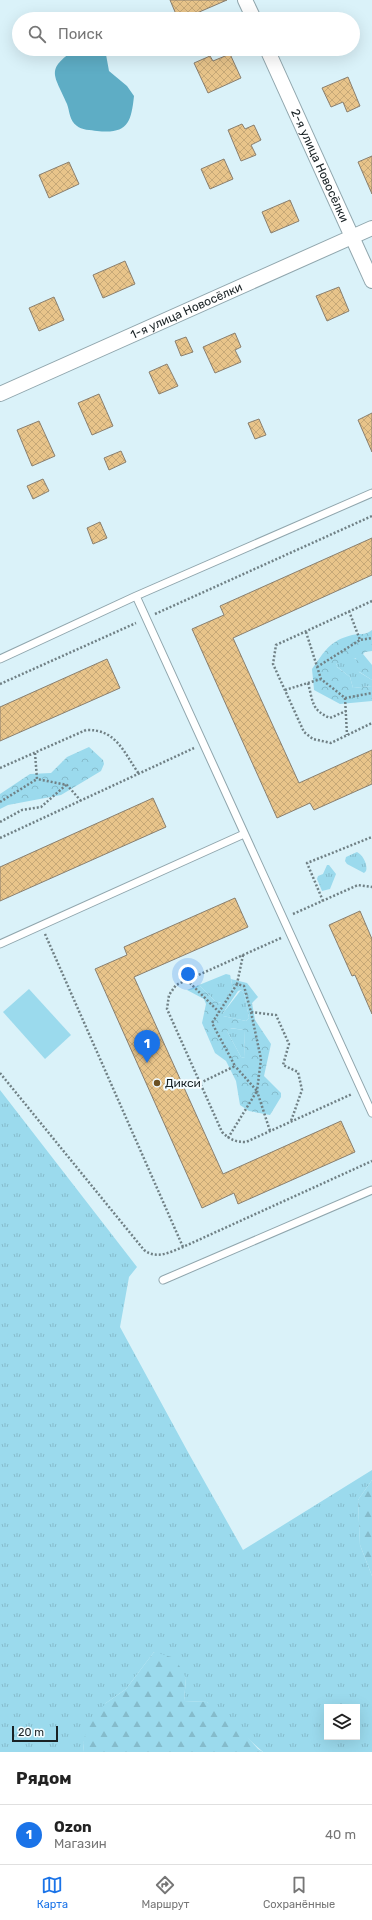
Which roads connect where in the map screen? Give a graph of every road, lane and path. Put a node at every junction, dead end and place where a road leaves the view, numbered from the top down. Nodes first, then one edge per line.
1 (245, 0) edge
2 (251, 12) edge
3 (271, 56) edge
4 (372, 228) edge
5 (352, 236) junction
6 (372, 281) edge
7 (0, 394) edge
8 (372, 493) edge
9 (372, 516) edge
10 (136, 596) junction
11 (372, 601) edge
12 (349, 612) junction
13 (146, 618) junction
14 (306, 632) junction
15 (372, 638) edge
16 (360, 640) junction
17 (0, 659) edge
18 (317, 667) junction
19 (321, 679) junction
20 (308, 683) junction
21 (0, 684) edge
22 (285, 690) junction
23 (372, 693) edge
24 (345, 698) junction
25 (346, 711) junction
26 (372, 723) edge
27 (347, 735) junction
28 (203, 744) junction
29 (35, 753) junction
30 (0, 768) edge
31 (139, 774) junction
32 (37, 779) junction
33 (67, 784) junction
34 (81, 800) junction
35 (0, 802) edge
36 (0, 822) edge
37 (244, 834) junction
38 (372, 837) edge
39 (0, 838) edge
40 (372, 887) edge
41 (323, 901) junction
42 (283, 919) junction
43 (41, 925) junction
44 (290, 934) junction
45 (0, 944) edge
46 (243, 955) junction
47 (187, 980) junction
48 (237, 984) junction
49 (219, 1012) junction
50 (251, 1012) junction
51 (235, 1066) junction
52 (0, 1073) edge
53 (200, 1083) junction
54 (361, 1090) junction
55 (257, 1091) junction
56 (372, 1113) edge
57 (290, 1122) junction
58 (270, 1131) junction
59 (228, 1138) junction
60 (372, 1161) edge
61 (372, 1190) edge
62 (183, 1246) junction
63 (163, 1280) dead end

1 - 2 street
3 - 5 street, 2-я улица Новосёлки
4 - 5 street, 1-я улица Новосёлки
5 - 6 street, 2-я улица Новосёлки
5 - 7 street, 1-я улица Новосёлки
8 - 10 lane
9 - 13 path
10 - 13 lane
10 - 17 lane
11 - 12 path
12 - 14 path
12 - 16 path
13 - 21 path
13 - 28 lane
14 - 18 path
14 - 22 path
15 - 16 path
16 - 18 path
18 - 19 path
19 - 20 path
19 - 24 path
20 - 22 path
20 - 25 path
22 - 27 path
23 - 24 path
24 - 25 path
25 - 27 path
26 - 27 path
28 - 31 path
28 - 37 lane
29 - 30 path
29 - 31 path
29 - 32 path
31 - 34 path
32 - 33 path
32 - 35 path
33 - 34 path
33 - 36 path
34 - 39 path
37 - 42 lane
37 - 43 lane
38 - 41 path
40 - 41 path
41 - 42 path
42 - 44 lane
43 - 45 lane
43 - 62 path
44 - 46 path
44 - 54 lane
46 - 47 path
46 - 48 path
47 - 49 path
47 - 53 path
48 - 49 path
48 - 50 path
49 - 51 path
50 - 55 path
50 - 57 path
51 - 53 path
51 - 55 path
52 - 62 path
53 - 59 path
54 - 56 lane
54 - 57 path
55 - 58 path
55 - 59 path
57 - 58 path
58 - 59 path
60 - 62 path
61 - 63 lane

